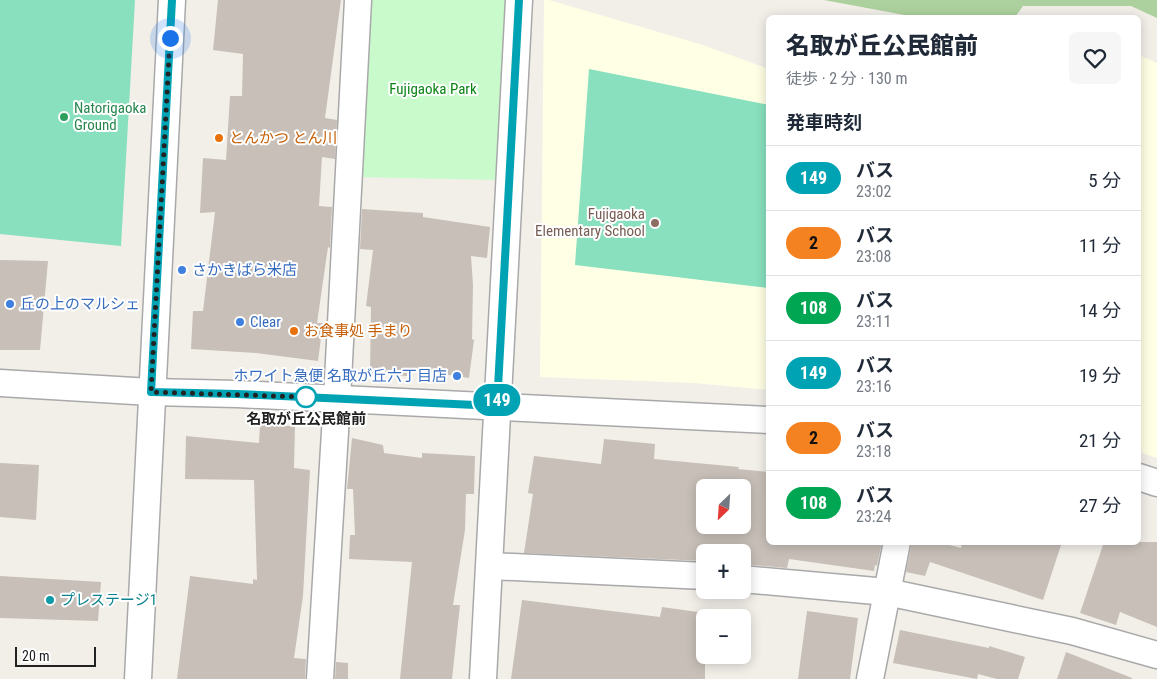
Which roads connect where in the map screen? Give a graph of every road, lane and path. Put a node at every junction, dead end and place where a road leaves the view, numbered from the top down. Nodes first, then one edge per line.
1 (172, 0) edge
2 (358, 0) edge
3 (519, 0) edge
4 (0, 383) edge
5 (151, 392) junction
6 (337, 399) junction
7 (497, 406) junction
8 (766, 420) edge
9 (1141, 478) edge
10 (1157, 482) edge
11 (896, 545) edge
12 (490, 566) junction
13 (696, 576) edge
14 (751, 580) edge
15 (887, 592) junction
16 (1157, 655) edge
17 (138, 679) edge
18 (320, 679) edge
19 (483, 679) edge
20 (870, 679) edge

1 - 5 street
2 - 6 street
3 - 7 street
4 - 5 street
5 - 6 street
5 - 17 street
6 - 7 street
6 - 18 street
7 - 8 street
7 - 12 street
9 - 10 street
11 - 15 street
12 - 13 street
12 - 19 street
14 - 15 street
15 - 16 street
15 - 20 street

